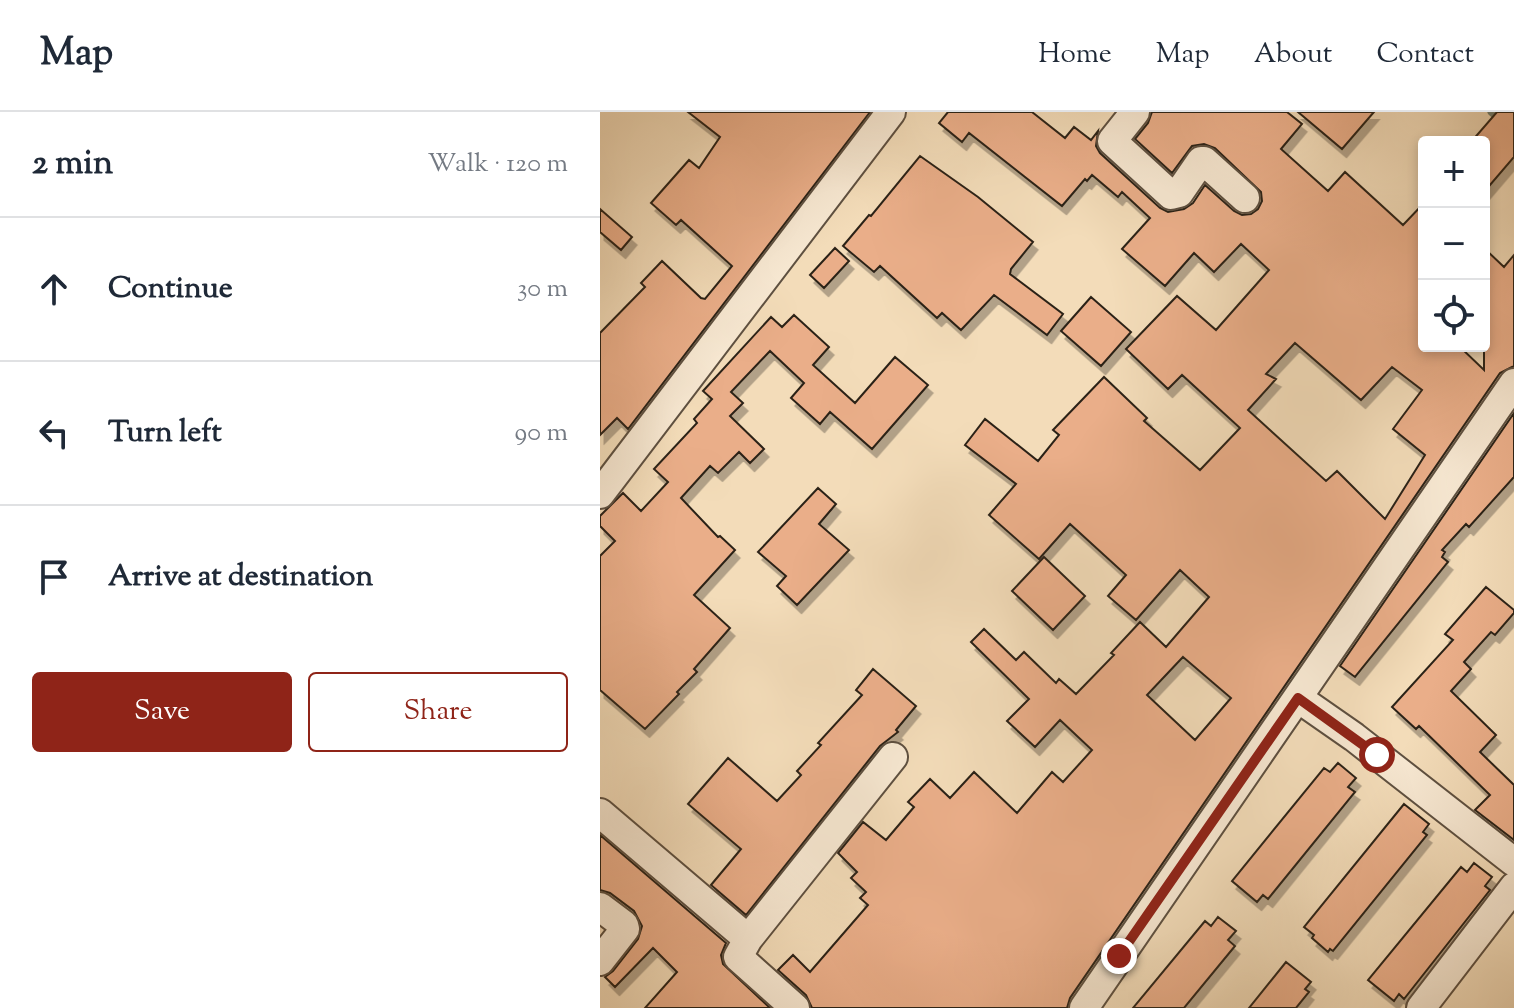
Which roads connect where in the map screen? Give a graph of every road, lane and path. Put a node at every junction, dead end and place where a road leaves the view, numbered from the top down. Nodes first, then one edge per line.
1 (891, 112) edge
2 (1135, 112) edge
3 (1245, 198) dead end
4 (1514, 383) edge
5 (600, 494) edge
6 (1298, 698) junction
7 (893, 757) dead end
8 (600, 813) edge
9 (1514, 862) edge
10 (1514, 887) edge
11 (600, 907) edge
12 (748, 939) junction
13 (600, 961) edge
14 (795, 1008) edge
15 (1084, 1008) edge
16 (1421, 1008) edge

1 - 5 street
2 - 3 street
4 - 6 street
6 - 9 street
6 - 15 street
7 - 12 street
8 - 12 street
10 - 16 street
11 - 13 street
12 - 14 street

